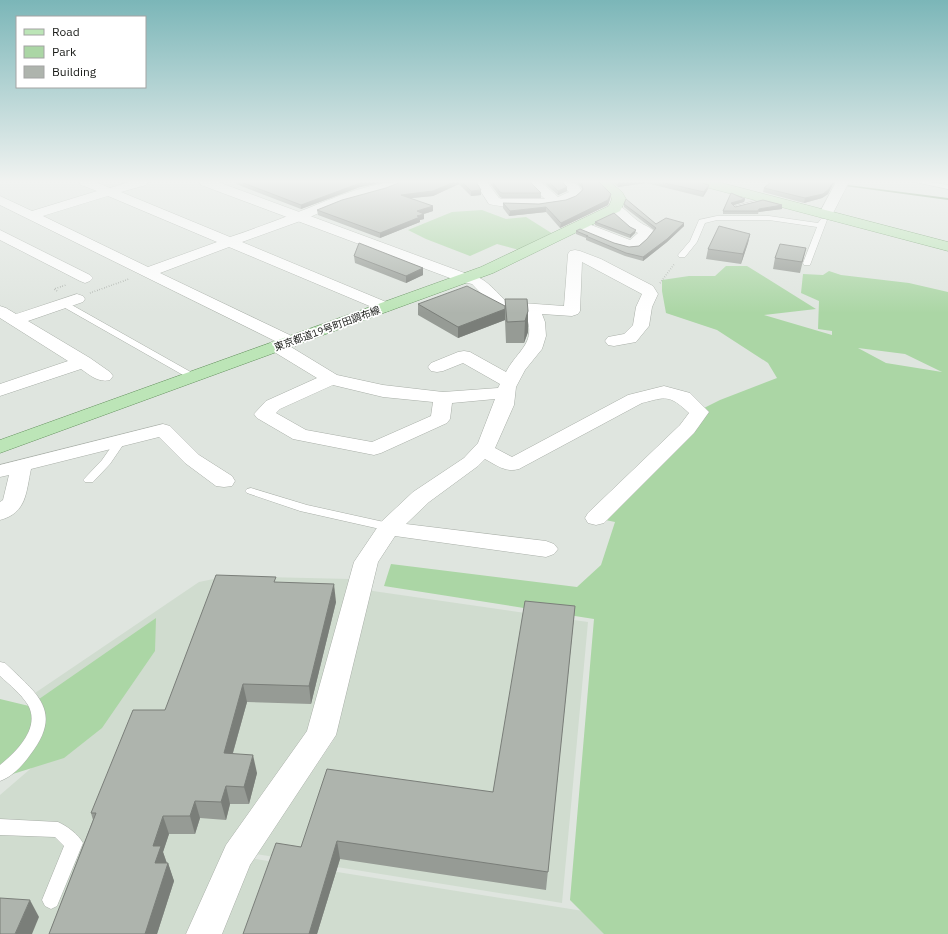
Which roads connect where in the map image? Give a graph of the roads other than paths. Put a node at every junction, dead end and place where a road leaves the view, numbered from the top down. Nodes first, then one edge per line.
1 (54, 226) edge
2 (190, 226) edge
3 (274, 226) edge
4 (321, 226) edge
5 (581, 226) joint
6 (635, 226) edge
7 (700, 226) edge
8 (822, 226) edge
9 (850, 226) edge
10 (0, 234) edge
11 (229, 242) junction
12 (948, 247) edge
13 (682, 255) road end
14 (807, 263) edge
15 (148, 272) junction
16 (85, 278) dead end
17 (464, 278) junction
18 (70, 301) joint
19 (385, 307) junction
20 (531, 309) junction
21 (0, 311) edge
22 (15, 320) junction
23 (614, 341) dead end
24 (284, 344) junction
25 (84, 362) junction
26 (437, 367) dead end
27 (104, 376) dead end
28 (193, 377) junction
29 (331, 379) junction
30 (508, 388) junction
31 (0, 390) edge
32 (443, 398) junction
33 (120, 442) junction
34 (0, 447) edge
35 (483, 450) junction
36 (22, 465) junction
37 (0, 471) edge
38 (89, 480) dead end
39 (224, 481) dead end
40 (251, 491) dead end
41 (0, 513) edge
42 (596, 518) dead end
43 (389, 527) junction
44 (546, 549) dead end
45 (0, 667) edge
46 (0, 774) edge
47 (0, 827) edge
48 (51, 900) dead end
49 (204, 934) edge

1 - 15 street
2 - 11 street
3 - 11 street
4 - 17 street
5 - 6 street
5 - 17 main road, 東京都道19号町田調布線
7 - 13 lane
8 - 14 lane
9 - 12 main road
10 - 16 street
11 - 15 street
11 - 19 street
15 - 24 street
17 - 19 main road, 東京都道19号町田調布線
17 - 20 street
18 - 22 street
18 - 28 lane
19 - 24 main road, 東京都道19号町田調布線
20 - 23 street
20 - 30 street
21 - 22 street
22 - 25 street
24 - 28 main road, 東京都道19号町田調布線
24 - 29 street
25 - 27 street
25 - 31 street
26 - 30 street
28 - 34 main road, 東京都道19号町田調布線
29 - 32 street
29 - 32 street
30 - 32 street
30 - 35 street
33 - 36 street
33 - 38 lane
33 - 39 street
35 - 42 street
35 - 43 street
36 - 37 street
36 - 41 street
40 - 43 lane
43 - 44 street
43 - 49 street
45 - 46 lane
47 - 48 lane

